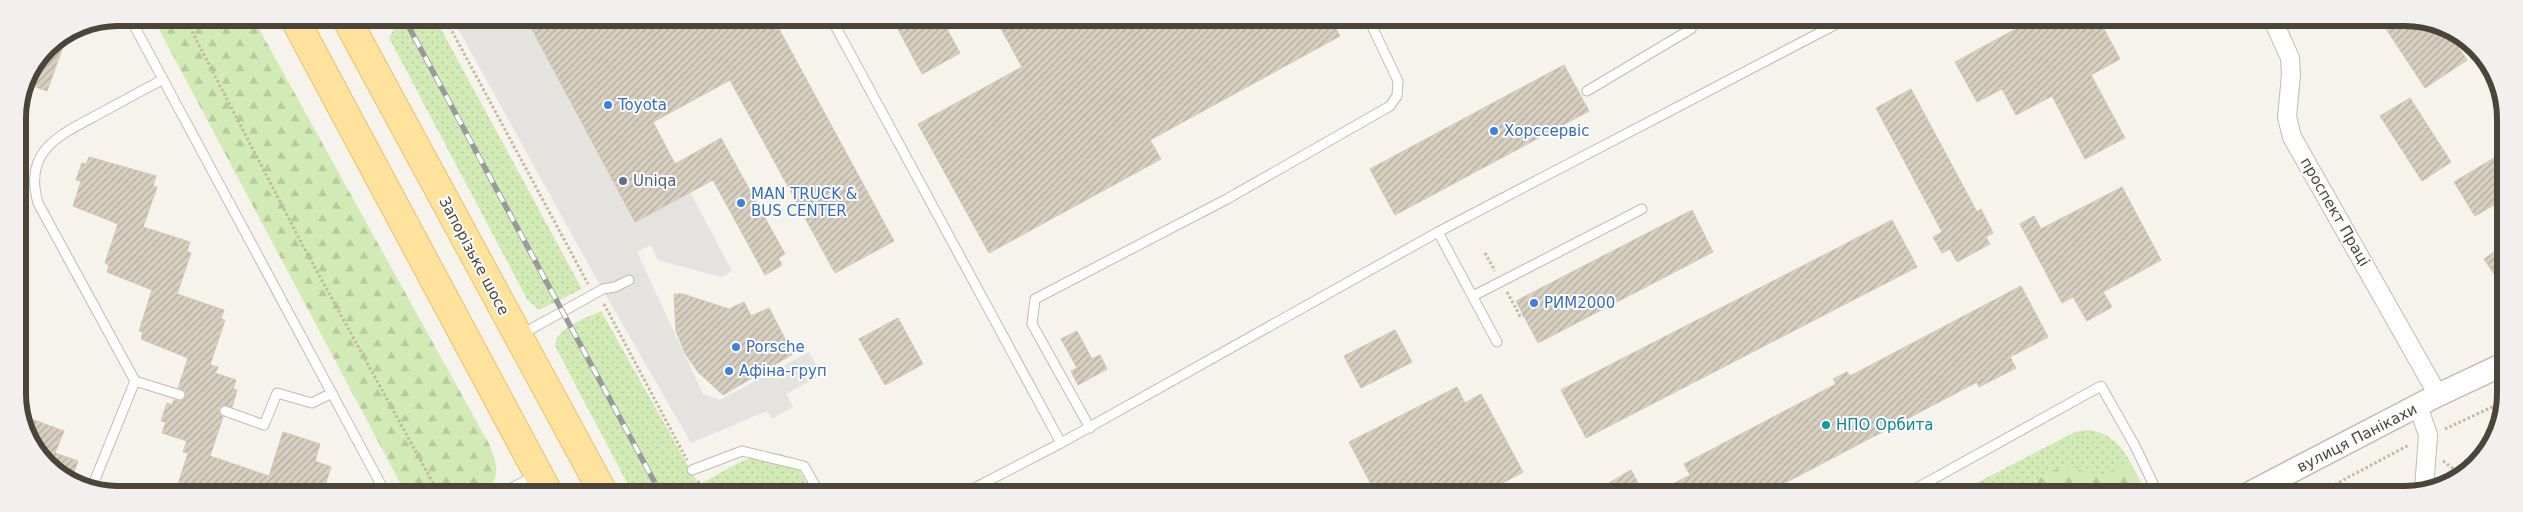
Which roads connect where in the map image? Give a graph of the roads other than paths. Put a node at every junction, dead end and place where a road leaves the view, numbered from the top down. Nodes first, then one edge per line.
1 (134, 26) edge
2 (298, 26) edge
3 (350, 26) edge
4 (835, 26) edge
5 (1372, 26) edge
6 (1692, 26) edge
7 (1833, 26) edge
8 (2276, 26) edge
9 (162, 80) junction
10 (1587, 91) dead end
11 (1642, 209) dead end
12 (1438, 232) junction
13 (629, 280) dead end
14 (1473, 296) junction
15 (517, 336) junction
16 (1497, 342) dead end
17 (2497, 367) edge
18 (135, 381) junction
19 (332, 393) junction
20 (180, 395) dead end
21 (2438, 395) junction
22 (2418, 406) junction
23 (225, 412) dead end
24 (1090, 428) junction
25 (1061, 443) junction
26 (692, 470) road end
27 (94, 483) edge
28 (2424, 484) edge
29 (382, 486) edge
30 (545, 486) edge
31 (600, 486) edge
32 (815, 486) edge
33 (978, 486) edge
34 (1921, 486) edge
35 (2154, 486) edge
36 (2263, 486) edge

1 - 9 lane
2 - 30 main road
3 - 15 main road, Запорізьке шосе
4 - 25 lane
5 - 24 lane
6 - 10 lane
7 - 12 lane
8 - 21 street, проспект Праці
9 - 18 lane
9 - 19 lane
11 - 14 lane
12 - 14 lane
12 - 24 lane
13 - 15 lane
14 - 16 lane
15 - 31 main road, Запорізьке шосе
17 - 21 street, вулиця Панікахи
18 - 20 lane
18 - 27 lane
19 - 23 lane
19 - 29 lane
21 - 22 street, вулиця Панікахи
22 - 28 street
22 - 36 street, вулиця Панікахи
24 - 25 lane
25 - 33 lane
26 - 32 lane
34 - 35 lane

